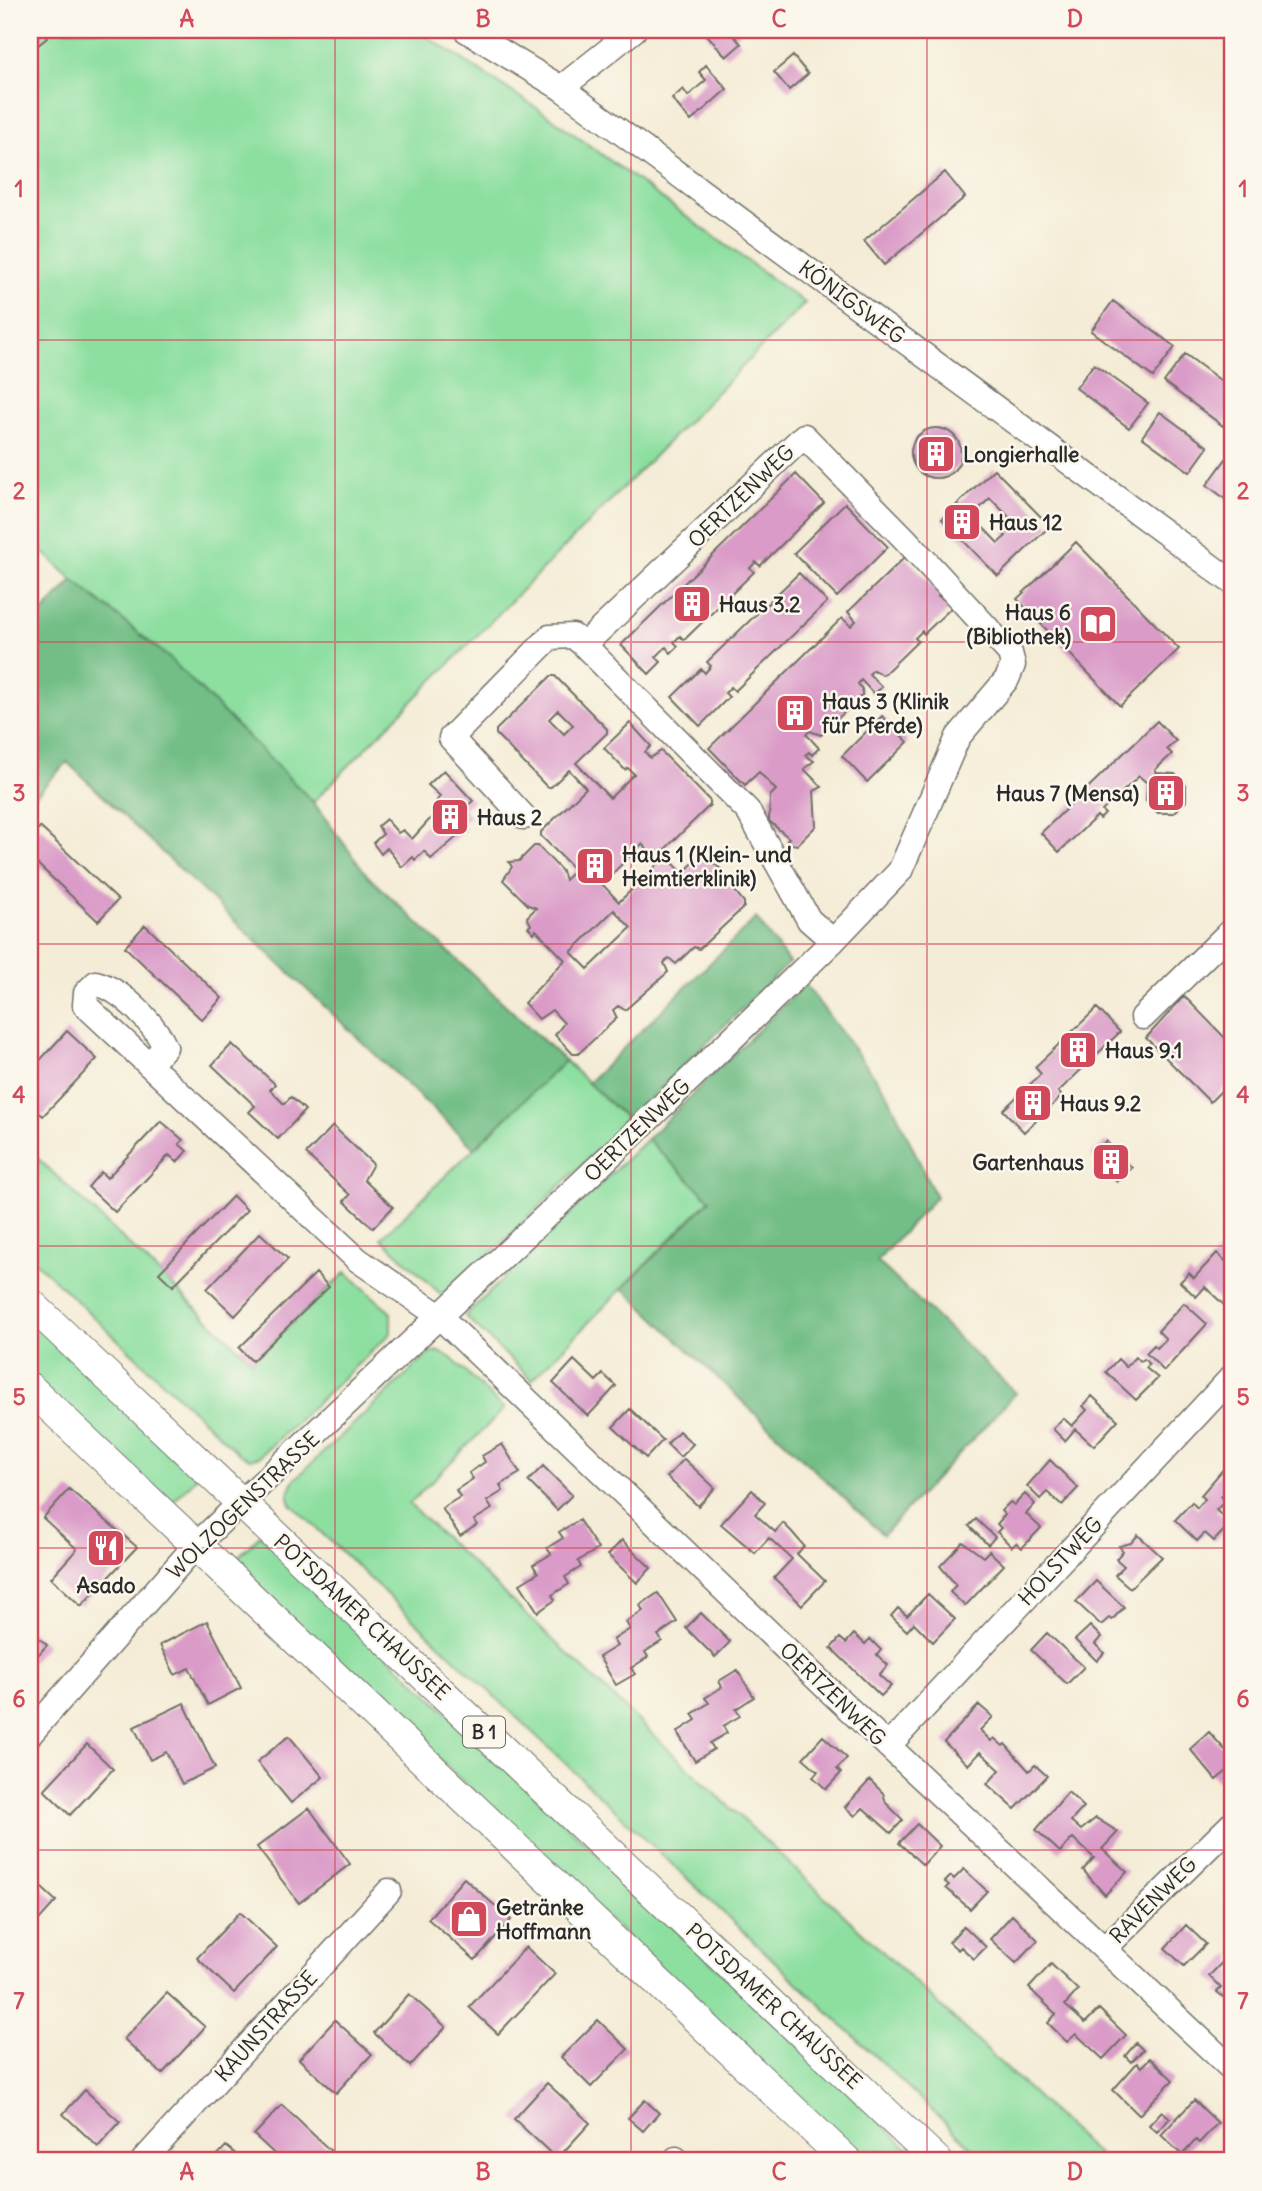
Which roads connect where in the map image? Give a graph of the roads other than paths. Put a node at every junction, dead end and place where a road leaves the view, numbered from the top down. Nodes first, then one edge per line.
1 (466, 30) edge
2 (634, 30) edge
3 (561, 88) junction
4 (1232, 582) edge
5 (583, 645) junction
6 (524, 817) dead end
7 (1232, 930) edge
8 (833, 941) junction
9 (1143, 1017) dead end
10 (149, 1065) dead end
11 (30, 1303) edge
12 (438, 1315) junction
13 (1232, 1377) edge
14 (30, 1388) edge
15 (241, 1503) junction
16 (196, 1545) junction
17 (30, 1734) edge
18 (888, 1746) junction
19 (1232, 1824) edge
20 (388, 1891) dead end
21 (1106, 1947) junction
22 (1232, 2069) edge
23 (143, 2161) edge
24 (847, 2161) edge
25 (937, 2161) edge

1 - 3 street, KÖNIGSWEG
2 - 3 street
3 - 4 street, KÖNIGSWEG
5 - 6 street
5 - 8 street
5 - 8 street, OERTZENWEG
7 - 9 street
8 - 12 street, OERTZENWEG
10 - 12 street, OERTZENWEG
11 - 15 main road, POTSDAMER CHAUSSEE / B 1
12 - 15 street, WOLZOGENSTRASSE
12 - 18 street, OERTZENWEG
13 - 18 street, HOLSTWEG
14 - 16 main road
15 - 16 street, WOLZOGENSTRASSE
15 - 25 main road, POTSDAMER CHAUSSEE / B 1
16 - 17 street, WOLZOGENSTRASSE
16 - 24 main road
18 - 21 street, OERTZENWEG
19 - 21 street, RAVENWEG
20 - 23 street, KAUNSTRASSE
21 - 22 street, OERTZENWEG

